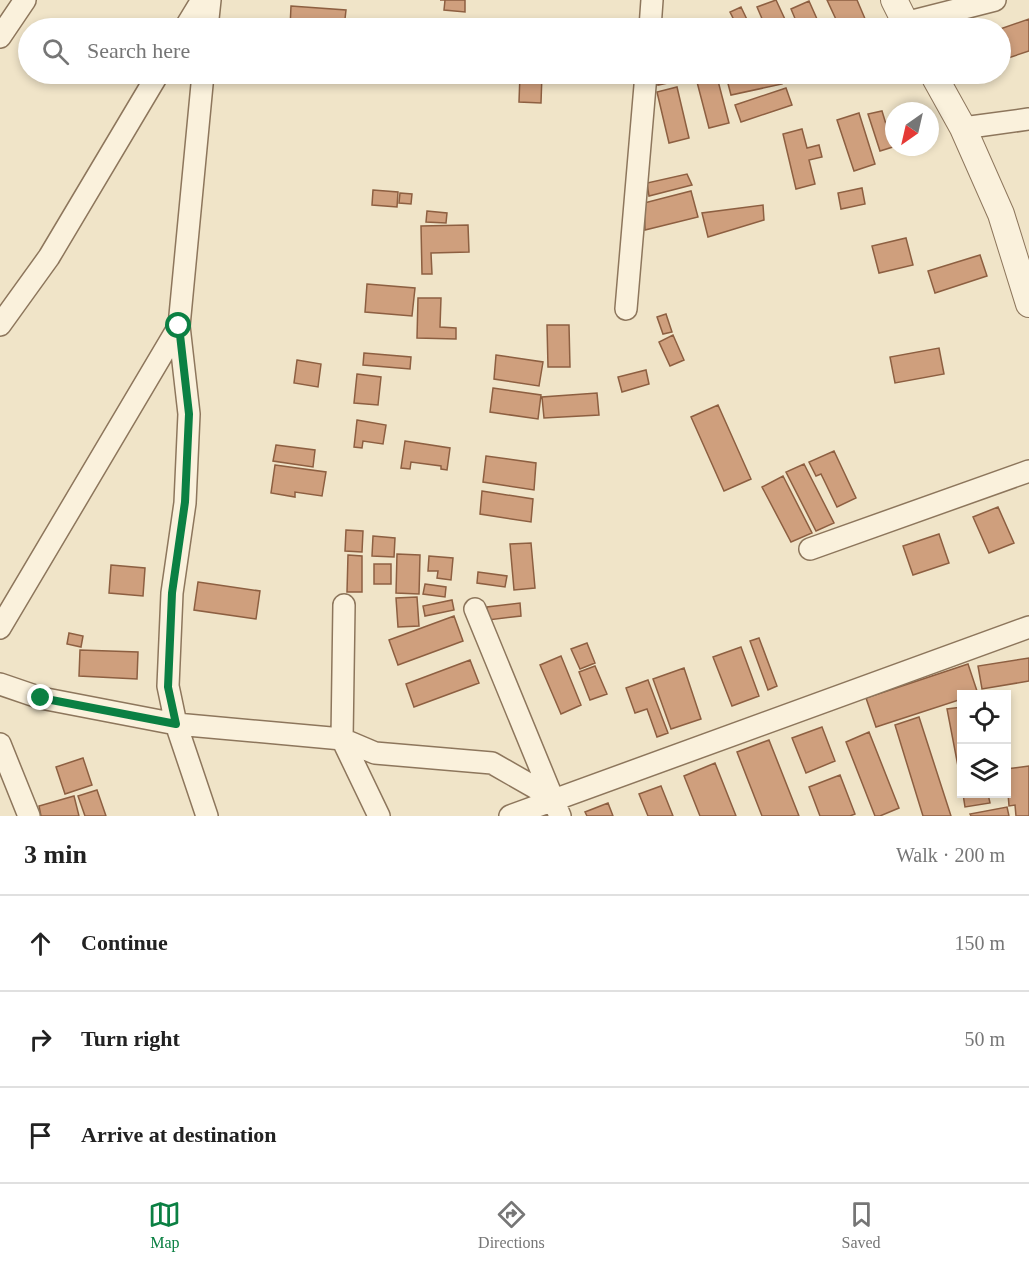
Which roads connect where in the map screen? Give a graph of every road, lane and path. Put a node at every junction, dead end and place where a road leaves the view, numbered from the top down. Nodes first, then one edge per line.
1 (25, 0) edge
2 (202, 0) edge
3 (210, 0) edge
4 (652, 0) edge
5 (894, 0) edge
6 (995, 0) edge
7 (191, 18) edge
8 (208, 18) edge
9 (651, 18) edge
10 (903, 18) edge
11 (934, 18) edge
12 (0, 37) edge
13 (152, 84) edge
14 (202, 84) edge
15 (645, 84) edge
16 (939, 84) edge
17 (1029, 119) edge
18 (963, 128) junction
19 (1029, 304) edge
20 (626, 309) dead end
21 (0, 325) edge
22 (179, 326) junction
23 (1029, 471) edge
24 (810, 549) dead end
25 (345, 605) dead end
26 (475, 609) dead end
27 (1029, 627) edge
28 (0, 628) edge
29 (0, 684) edge
30 (176, 724) junction
31 (342, 739) junction
32 (0, 744) edge
33 (557, 808) edge
34 (29, 816) edge
35 (207, 816) edge
36 (379, 816) edge
37 (510, 816) edge

1 - 12 street
2 - 7 street
3 - 8 street
4 - 9 street
5 - 10 street
6 - 11 street
13 - 21 street
14 - 22 street
15 - 20 street
16 - 18 street
17 - 18 street
18 - 19 street
22 - 28 street
22 - 30 street
23 - 24 street
25 - 31 street
26 - 33 street
27 - 33 street
29 - 30 street
30 - 31 street
30 - 35 street
31 - 33 street
31 - 36 street
32 - 34 street
33 - 37 street

